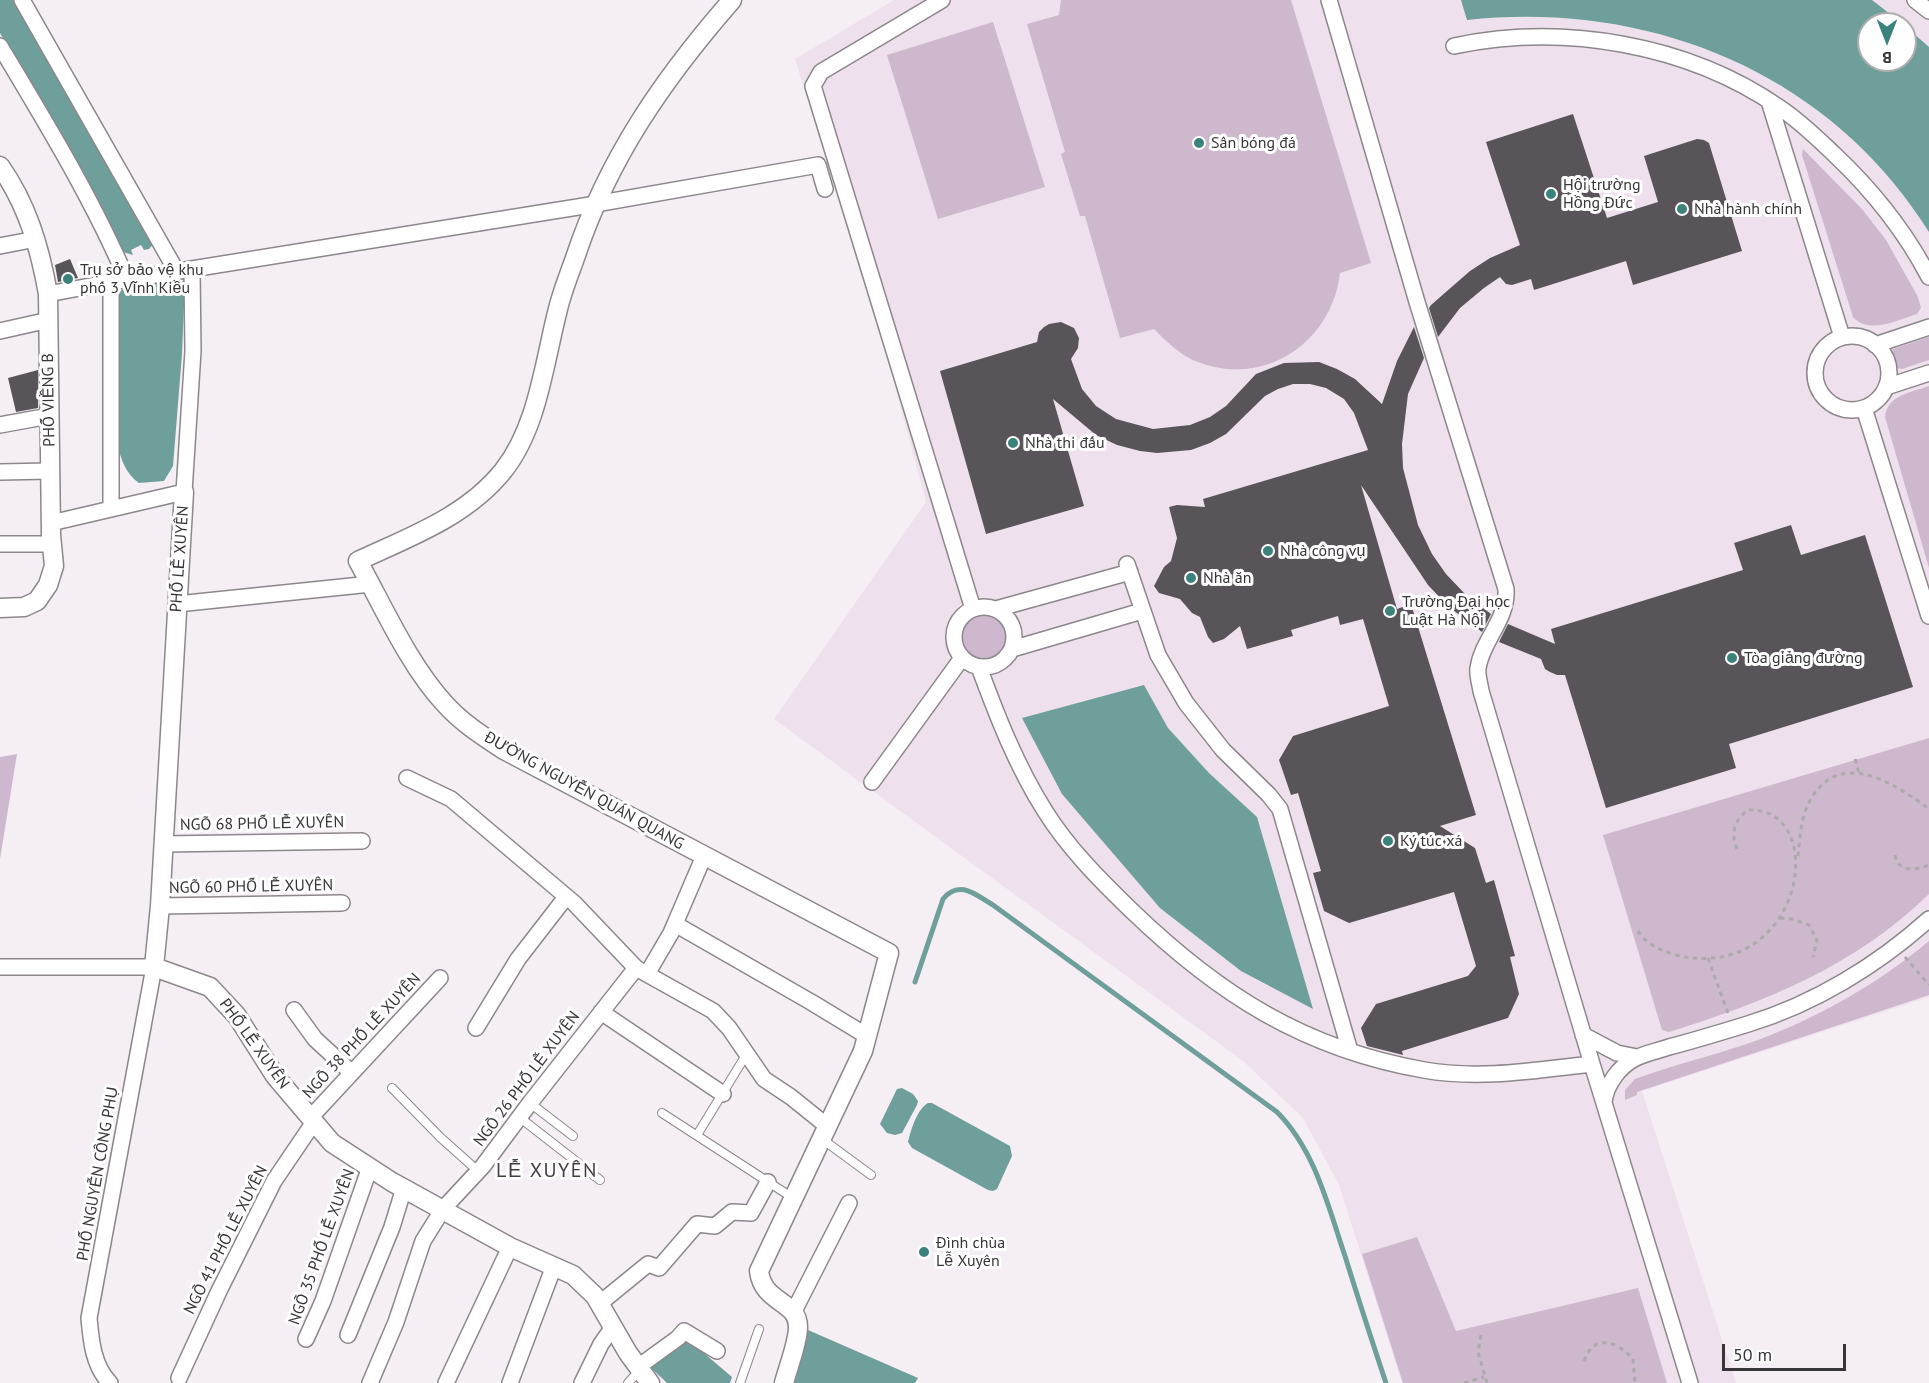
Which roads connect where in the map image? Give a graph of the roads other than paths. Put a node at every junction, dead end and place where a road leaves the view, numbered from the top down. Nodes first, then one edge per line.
1 (22, 0) edge
2 (732, 0) edge
3 (942, 0) edge
4 (1329, 0) edge
5 (1915, 0) edge
6 (1929, 11) edge
7 (0, 46) edge
8 (1454, 46) dead end
9 (1769, 101) junction
10 (0, 166) edge
11 (825, 189) dead end
12 (593, 204) junction
13 (36, 239) junction
14 (0, 246) edge
15 (185, 271) junction
16 (1929, 277) edge
17 (128, 280) junction
18 (111, 282) junction
19 (48, 294) junction
20 (49, 320) junction
21 (1929, 327) edge
22 (0, 331) edge
23 (1842, 337) junction
24 (1875, 345) junction
25 (1929, 373) edge
26 (1886, 387) junction
27 (1864, 408) junction
28 (49, 416) junction
29 (0, 425) edge
30 (50, 471) junction
31 (0, 472) edge
32 (184, 492) junction
33 (111, 509) junction
34 (51, 523) junction
35 (0, 544) edge
36 (52, 544) junction
37 (371, 584) junction
38 (177, 604) junction
39 (0, 608) edge
40 (974, 609) junction
41 (996, 609) junction
42 (1142, 611) junction
43 (1929, 616) edge
44 (1012, 650) junction
45 (962, 658) junction
46 (979, 667) junction
47 (407, 778) dead end
48 (872, 782) dead end
49 (362, 841) dead end
50 (163, 843) junction
51 (704, 856) junction
52 (566, 897) junction
53 (342, 903) dead end
54 (160, 906) junction
55 (1929, 919) edge
56 (675, 924) junction
57 (0, 967) edge
58 (154, 967) junction
59 (641, 971) junction
60 (440, 978) dead end
61 (294, 1010) dead end
62 (601, 1012) junction
63 (476, 1028) dead end
64 (1583, 1035) junction
65 (867, 1036) junction
66 (1350, 1052) junction
67 (746, 1055) junction
68 (1637, 1057) junction
69 (1592, 1064) junction
70 (352, 1073) junction
71 (392, 1088) dead end
72 (723, 1094) junction
73 (1604, 1102) junction
74 (530, 1103) junction
75 (662, 1113) dead end
76 (519, 1117) junction
77 (312, 1120) junction
78 (824, 1132) junction
79 (697, 1135) junction
80 (573, 1136) dead end
81 (370, 1167) junction
82 (478, 1171) junction
83 (871, 1175) dead end
84 (600, 1180) dead end
85 (768, 1182) junction
86 (404, 1188) junction
87 (793, 1198) junction
88 (849, 1203) dead end
89 (442, 1209) junction
90 (510, 1247) junction
91 (554, 1266) junction
92 (599, 1304) junction
93 (794, 1313) junction
94 (613, 1328) junction
95 (759, 1329) dead end
96 (348, 1335) dead end
97 (306, 1339) dead end
98 (717, 1351) dead end
99 (639, 1376) edge
100 (179, 1378) dead end
101 (110, 1383) edge
102 (370, 1383) edge
103 (446, 1383) edge
104 (510, 1383) edge
105 (582, 1383) edge
106 (740, 1383) edge
107 (784, 1383) edge
108 (1690, 1383) edge

1 - 15 street
2 - 12 street, ĐƯỜNG NGUYỄN QUÁN QUANG
3 - 40 street
4 - 64 street
5 - 6 street
7 - 17 street
8 - 9 street
9 - 16 street
9 - 23 street
10 - 13 street, PHỐ VIỀNG B
11 - 12 street
12 - 15 street
12 - 37 street, ĐƯỜNG NGUYỄN QUÁN QUANG
13 - 14 street
13 - 19 street, PHỐ VIỀNG B
15 - 17 street
15 - 32 street
17 - 18 street
18 - 19 street
18 - 33 street
19 - 20 street, PHỐ VIỀNG B
20 - 22 street
20 - 28 street, PHỐ VIỀNG B
21 - 24 street
23 - 24 street
23 - 27 street
24 - 26 street
25 - 26 street
26 - 27 street
27 - 43 street
28 - 29 street
28 - 30 street, PHỐ VIỀNG B
30 - 31 street
30 - 34 street, PHỐ VIỀNG B
32 - 33 street
32 - 38 street, PHỐ LỄ XUYÊN
33 - 34 street
34 - 36 street, PHỐ VIỀNG B
35 - 36 street
36 - 39 street, PHỐ VIỀNG B
37 - 38 street
37 - 51 street, ĐƯỜNG NGUYỄN QUÁN QUANG
38 - 50 street, PHỐ LỄ XUYÊN
40 - 41 street
40 - 45 street
41 - 42 street
41 - 44 street
42 - 44 street
42 - 66 street
44 - 46 street
45 - 46 street
45 - 48 street
46 - 66 street
47 - 52 street
49 - 50 street, NGÕ 68 PHỐ LỄ XUYÊN
50 - 54 street, PHỐ LỄ XUYÊN
51 - 56 street, NGÕ 26 PHỐ LỄ XUYÊN
51 - 65 street, ĐƯỜNG NGUYỄN QUÁN QUANG
52 - 59 street
52 - 63 street
53 - 54 street, NGÕ 60 PHỐ LỄ XUYÊN
54 - 58 street, PHỐ LỄ XUYÊN
55 - 68 street
56 - 59 street, NGÕ 26 PHỐ LỄ XUYÊN
56 - 65 street
57 - 58 street
58 - 77 street, PHỐ LỄ XUYÊN
58 - 101 street, PHỐ NGUYỄN CÔNG PHỤ
59 - 62 street, NGÕ 26 PHỐ LỄ XUYÊN
59 - 67 street
60 - 70 street, NGÕ 38 PHỐ LỄ XUYÊN
61 - 70 street
62 - 72 street
62 - 74 street, NGÕ 26 PHỐ LỄ XUYÊN
64 - 68 street
64 - 69 street
65 - 78 street, ĐƯỜNG NGUYỄN QUÁN QUANG
66 - 69 street
67 - 72 lane
67 - 78 street
68 - 73 street
69 - 73 street
70 - 77 street, NGÕ 38 PHỐ LỄ XUYÊN
71 - 82 lane
72 - 79 lane
73 - 108 street
74 - 76 street, NGÕ 26 PHỐ LỄ XUYÊN
74 - 80 lane
75 - 79 lane
76 - 82 street, NGÕ 26 PHỐ LỄ XUYÊN
76 - 84 lane
77 - 81 street, PHỐ LỄ XUYÊN
77 - 100 street, NGÕ 41 PHỐ LỄ XUYÊN
78 - 83 lane
78 - 87 street, ĐƯỜNG NGUYỄN QUÁN QUANG
79 - 85 lane
81 - 86 street, PHỐ LỄ XUYÊN
81 - 97 street, NGÕ 35 PHỐ LỄ XUYÊN
82 - 89 street, NGÕ 26 PHỐ LỄ XUYÊN
85 - 87 lane
85 - 92 street
86 - 89 street, PHỐ LỄ XUYÊN
86 - 96 street
87 - 93 street, ĐƯỜNG NGUYỄN QUÁN QUANG
88 - 93 street
89 - 90 street, PHỐ LỄ XUYÊN
89 - 102 street, NGÕ 26 PHỐ LỄ XUYÊN
90 - 91 street, PHỐ LỄ XUYÊN
90 - 103 street
91 - 92 street, PHỐ LỄ XUYÊN
91 - 104 street
92 - 94 street, PHỐ LỄ XUYÊN
93 - 107 street
94 - 99 street, PHỐ LỄ XUYÊN
94 - 105 street
95 - 106 lane
98 - 99 street

